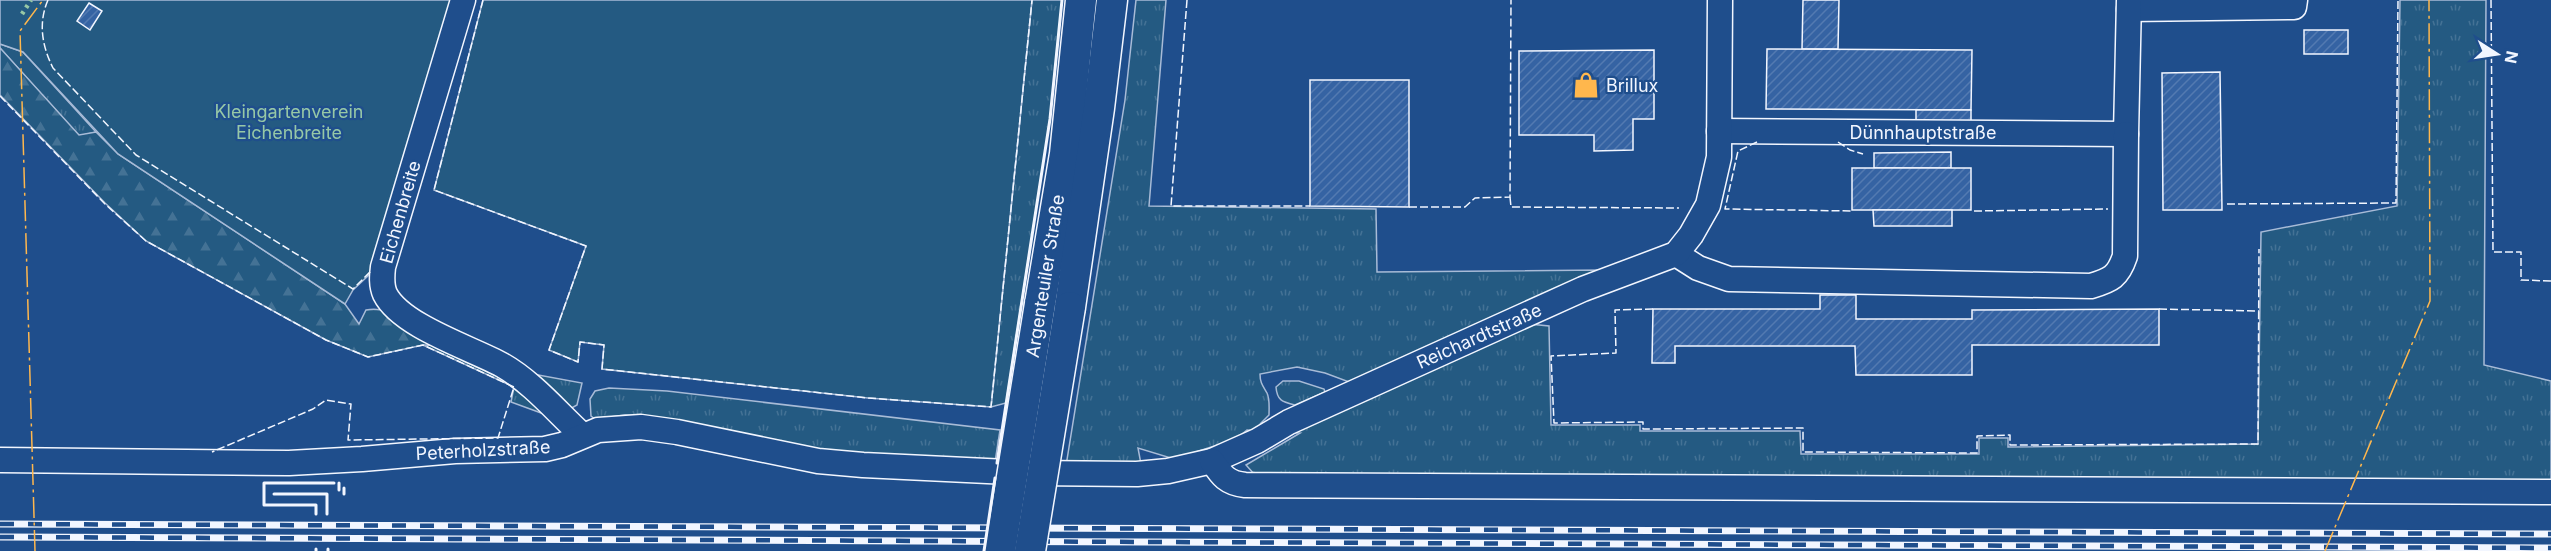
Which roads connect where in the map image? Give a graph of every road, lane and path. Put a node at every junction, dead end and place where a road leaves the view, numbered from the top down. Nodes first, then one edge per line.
1 (463, 0) edge
2 (1081, 0) edge
3 (1112, 0) edge
4 (1720, 0) edge
5 (2295, 0) edge
6 (2129, 5) edge
7 (1719, 131) junction
8 (2126, 134) junction
9 (1676, 254) junction
10 (582, 435) junction
11 (0, 460) edge
12 (1212, 461) junction
13 (1030, 473) joint
14 (2551, 492) edge
15 (1000, 551) edge
16 (1030, 551) edge

1 - 10 street, Eichenbreite
2 - 15 main road, Argenteuiler Straße, bridge
3 - 16 main road, Argenteuiler Straße, bridge
4 - 7 street
5 - 6 street
6 - 8 street
7 - 8 street, Dünnhauptstraße
7 - 9 street
8 - 9 street
9 - 12 street, Reichardtstraße
10 - 11 street, Peterholzstraße
10 - 13 street, Peterholzstraße
12 - 13 street, Reichardtstraße
12 - 14 street

